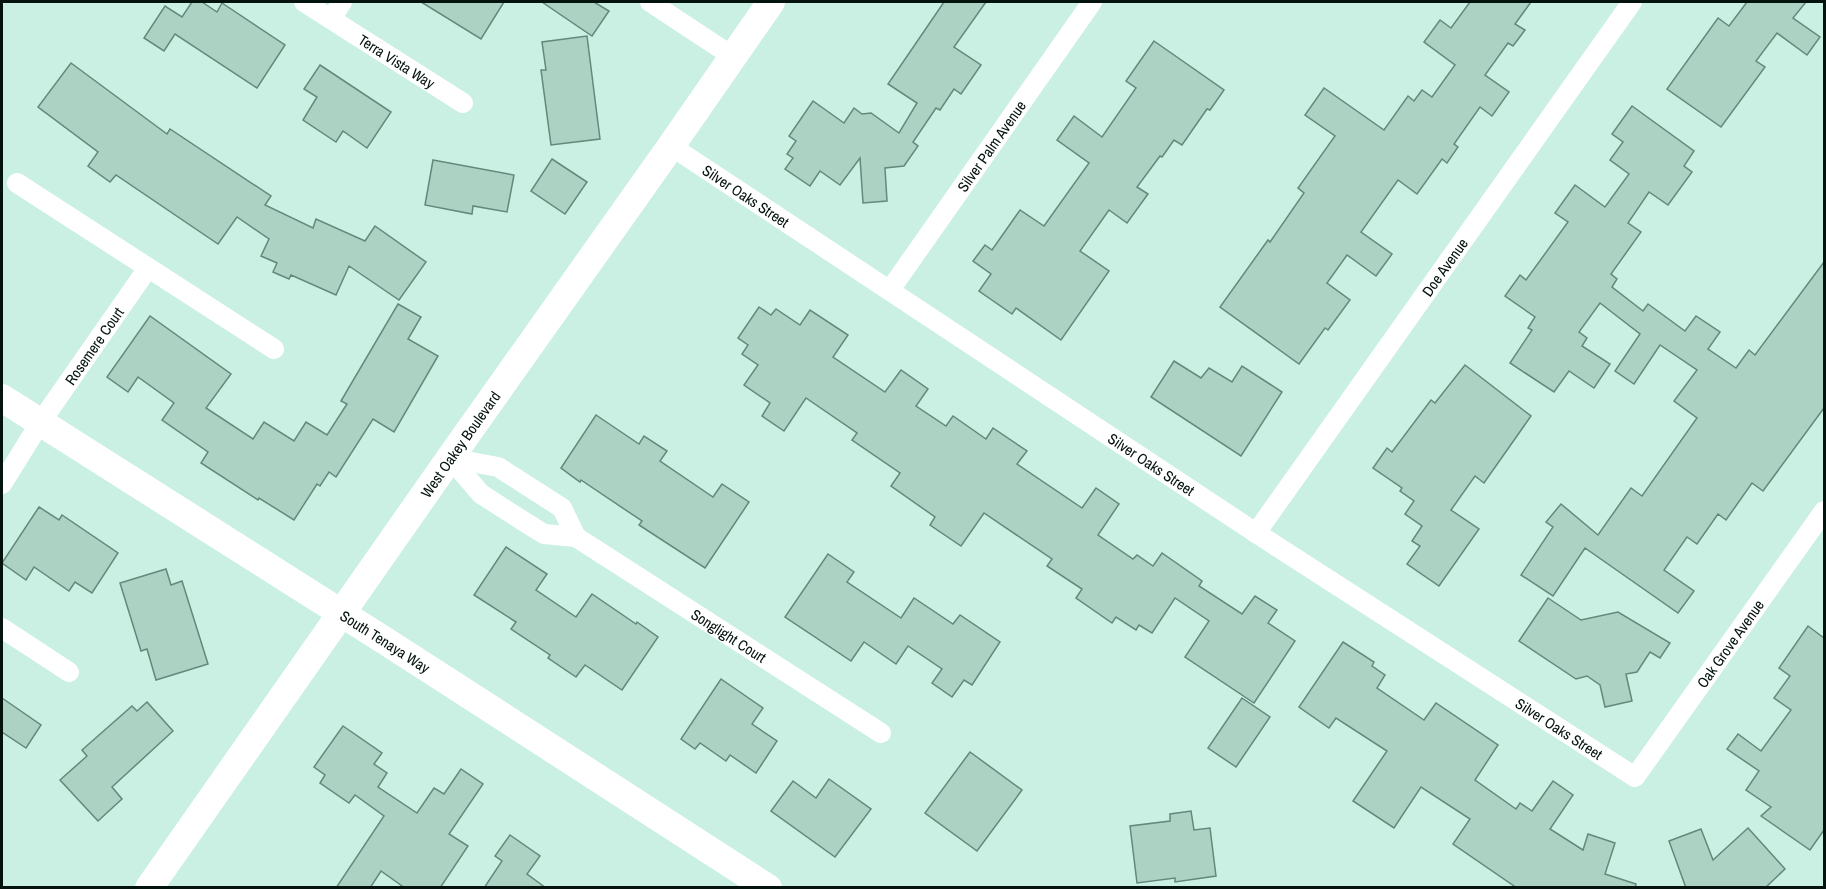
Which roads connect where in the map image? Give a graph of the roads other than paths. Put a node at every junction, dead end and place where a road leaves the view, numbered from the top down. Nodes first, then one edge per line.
1 (304, 2) edge
2 (342, 2) edge
3 (650, 2) edge
4 (771, 2) edge
5 (1092, 2) edge
6 (1632, 2) edge
7 (331, 19) junction
8 (732, 56) junction
9 (463, 103) dead end
10 (671, 146) junction
11 (17, 183) dead end
12 (148, 268) junction
13 (890, 290) junction
14 (274, 349) dead end
15 (2, 398) edge
16 (40, 423) junction
17 (450, 458) junction
18 (2, 484) edge
19 (1824, 511) edge
20 (1256, 533) junction
21 (576, 537) junction
22 (341, 613) junction
23 (2, 628) edge
24 (69, 672) dead end
25 (881, 733) dead end
26 (1635, 777) joint
27 (150, 888) edge
28 (768, 888) edge

1 - 7 street, Terra Vista Way
2 - 7 street
3 - 8 street
4 - 8 main road, West Oakey Boulevard
5 - 13 street, Silver Palm Avenue
6 - 20 street, Doe Avenue
7 - 9 street, Terra Vista Way
8 - 10 main road, West Oakey Boulevard
10 - 13 street, Silver Oaks Street
10 - 17 main road, West Oakey Boulevard
11 - 12 street
12 - 14 street
12 - 16 street, Rosemere Court
13 - 20 street, Silver Oaks Street
15 - 16 main road, South Tenaya Way
16 - 18 street, Rosemere Court
16 - 22 main road, South Tenaya Way
17 - 21 street, Songlight Court
17 - 21 street
17 - 22 main road, West Oakey Boulevard
19 - 26 street, Oak Grove Avenue
20 - 26 street, Silver Oaks Street
21 - 25 street, Songlight Court
22 - 27 main road, West Oakey Boulevard
22 - 28 main road, South Tenaya Way
23 - 24 street

